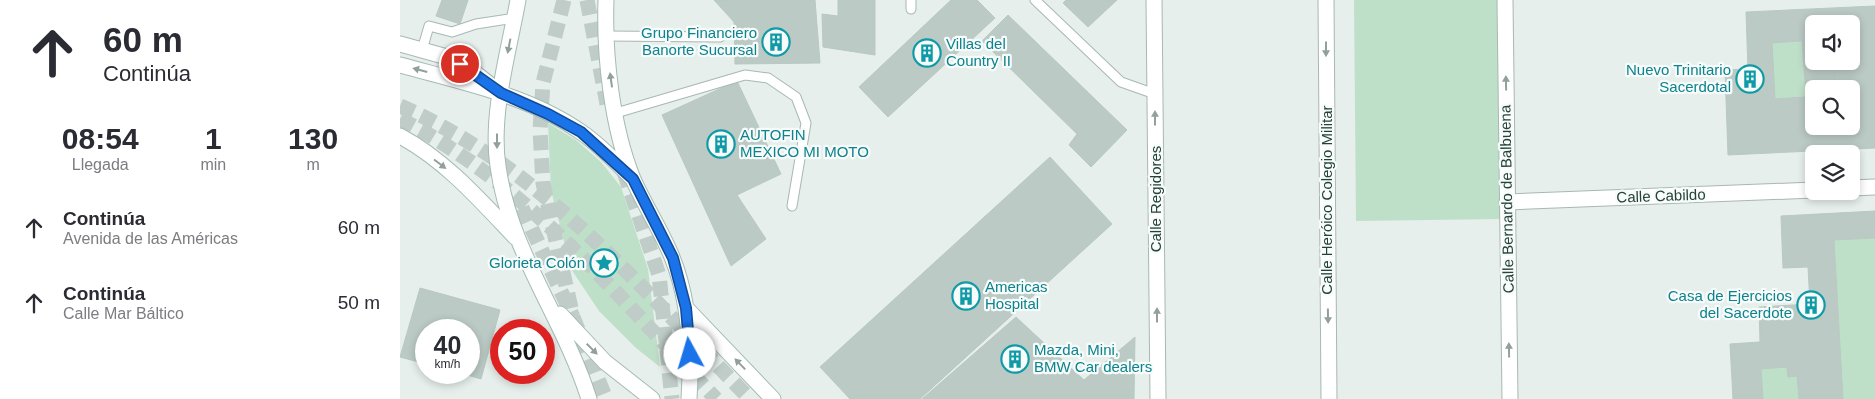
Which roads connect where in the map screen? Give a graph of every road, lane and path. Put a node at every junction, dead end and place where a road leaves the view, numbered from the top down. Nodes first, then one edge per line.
1 (518, 0) edge
2 (606, 0) edge
3 (1035, 0) edge
4 (1154, 0) edge
5 (1326, 0) edge
6 (1505, 0) edge
7 (515, 18) junction
8 (607, 36) junction
9 (720, 37) dead end
10 (400, 44) edge
11 (422, 50) junction
12 (400, 65) edge
13 (501, 93) junction
14 (1155, 94) junction
15 (616, 113) junction
16 (400, 136) edge
17 (633, 179) junction
18 (1875, 187) edge
19 (1860, 188) edge
20 (1805, 190) edge
21 (1507, 202) junction
22 (792, 206) dead end
23 (518, 240) junction
24 (547, 300) junction
25 (686, 308) junction
26 (589, 399) edge
27 (652, 399) edge
28 (689, 399) edge
29 (773, 399) edge
30 (1158, 399) edge
31 (1329, 399) edge
32 (1510, 399) edge

1 - 7 street
2 - 8 street
3 - 14 lane
4 - 14 street, Calle Regidores
5 -> 31 street, Calle Heróico Colegio Militar
21 -> 6 street, Calle Bernardo de Balbuena
7 - 11 lane
7 -> 13 street
8 - 9 lane
15 -> 8 street
10 - 11 street
11 - 13 street
13 -> 12 street
13 - 17 street
13 -> 23 street
30 -> 14 street, Calle Regidores
15 - 17 street
15 - 22 lane
16 -> 23 street
17 - 25 street
18 - 19 street
20 - 21 street, Calle Cabildo
32 -> 21 street, Calle Bernardo de Balbuena
23 - 24 street
24 - 26 street
24 -> 27 street
25 - 28 street
29 -> 25 street

